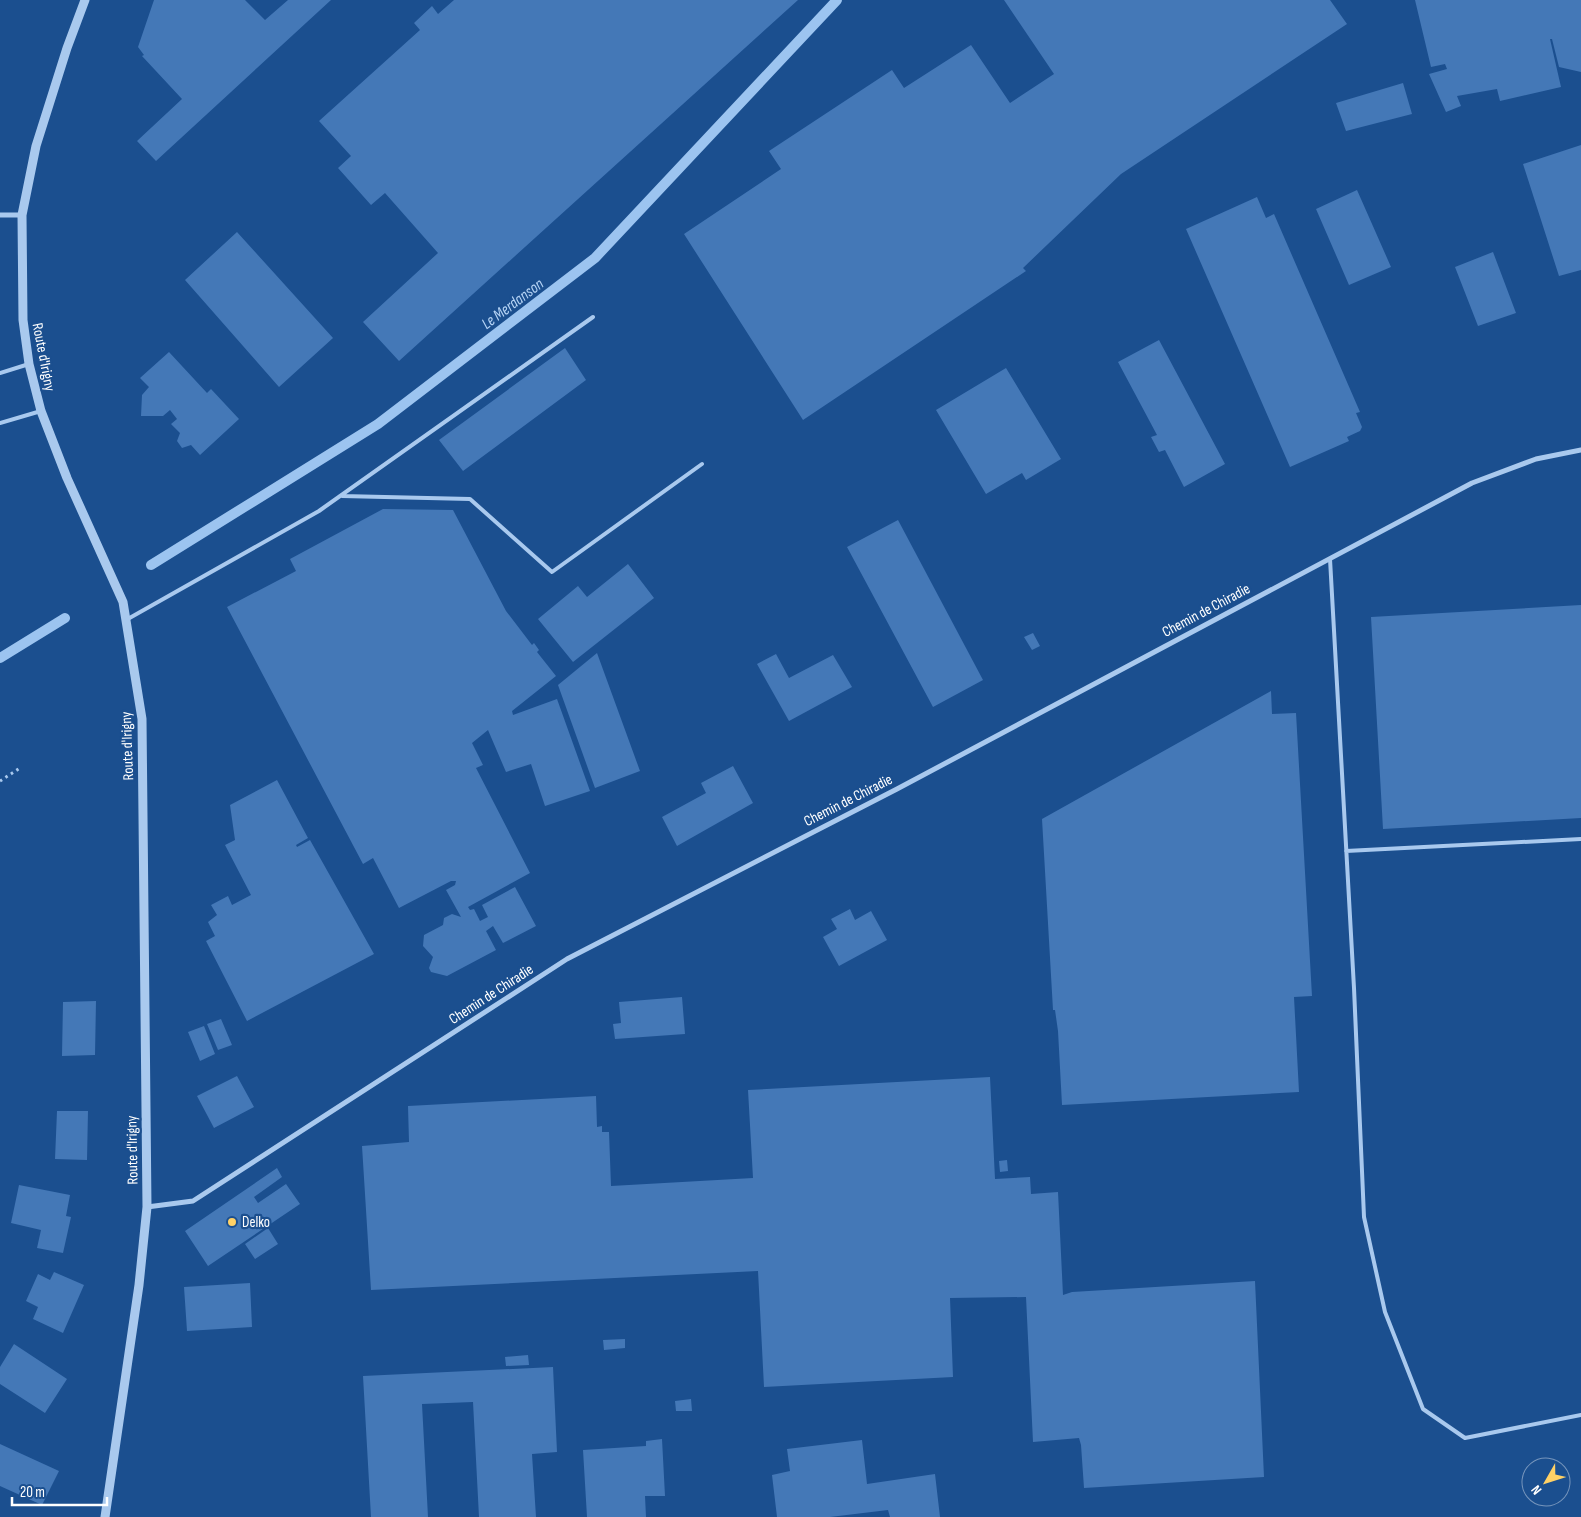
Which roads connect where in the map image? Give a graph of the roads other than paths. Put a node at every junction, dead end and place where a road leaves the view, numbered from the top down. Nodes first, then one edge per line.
1 (85, 0) edge
2 (0, 215) edge
3 (22, 215) junction
4 (593, 317) dead end
5 (30, 364) junction
6 (0, 373) edge
7 (41, 411) junction
8 (0, 423) edge
9 (1581, 450) edge
10 (702, 464) dead end
11 (341, 496) junction
12 (1330, 558) junction
13 (126, 620) junction
14 (1581, 839) edge
15 (1346, 851) junction
16 (147, 1206) junction
17 (1581, 1415) edge
18 (105, 1517) edge

1 - 3 street, Route d'Irigny
2 - 3 street
3 - 5 street, Route d'Irigny
4 - 11 lane
5 - 6 lane
5 - 7 street, Route d'Irigny
7 - 8 lane
7 - 13 street, Route d'Irigny
9 - 12 street, Chemin de Chiradie
10 - 11 lane
11 - 13 lane
12 - 15 lane
12 - 16 street, Chemin de Chiradie
13 - 16 street, Route d'Irigny
14 - 15 lane
15 - 17 lane
16 - 18 street, Route d'Irigny

